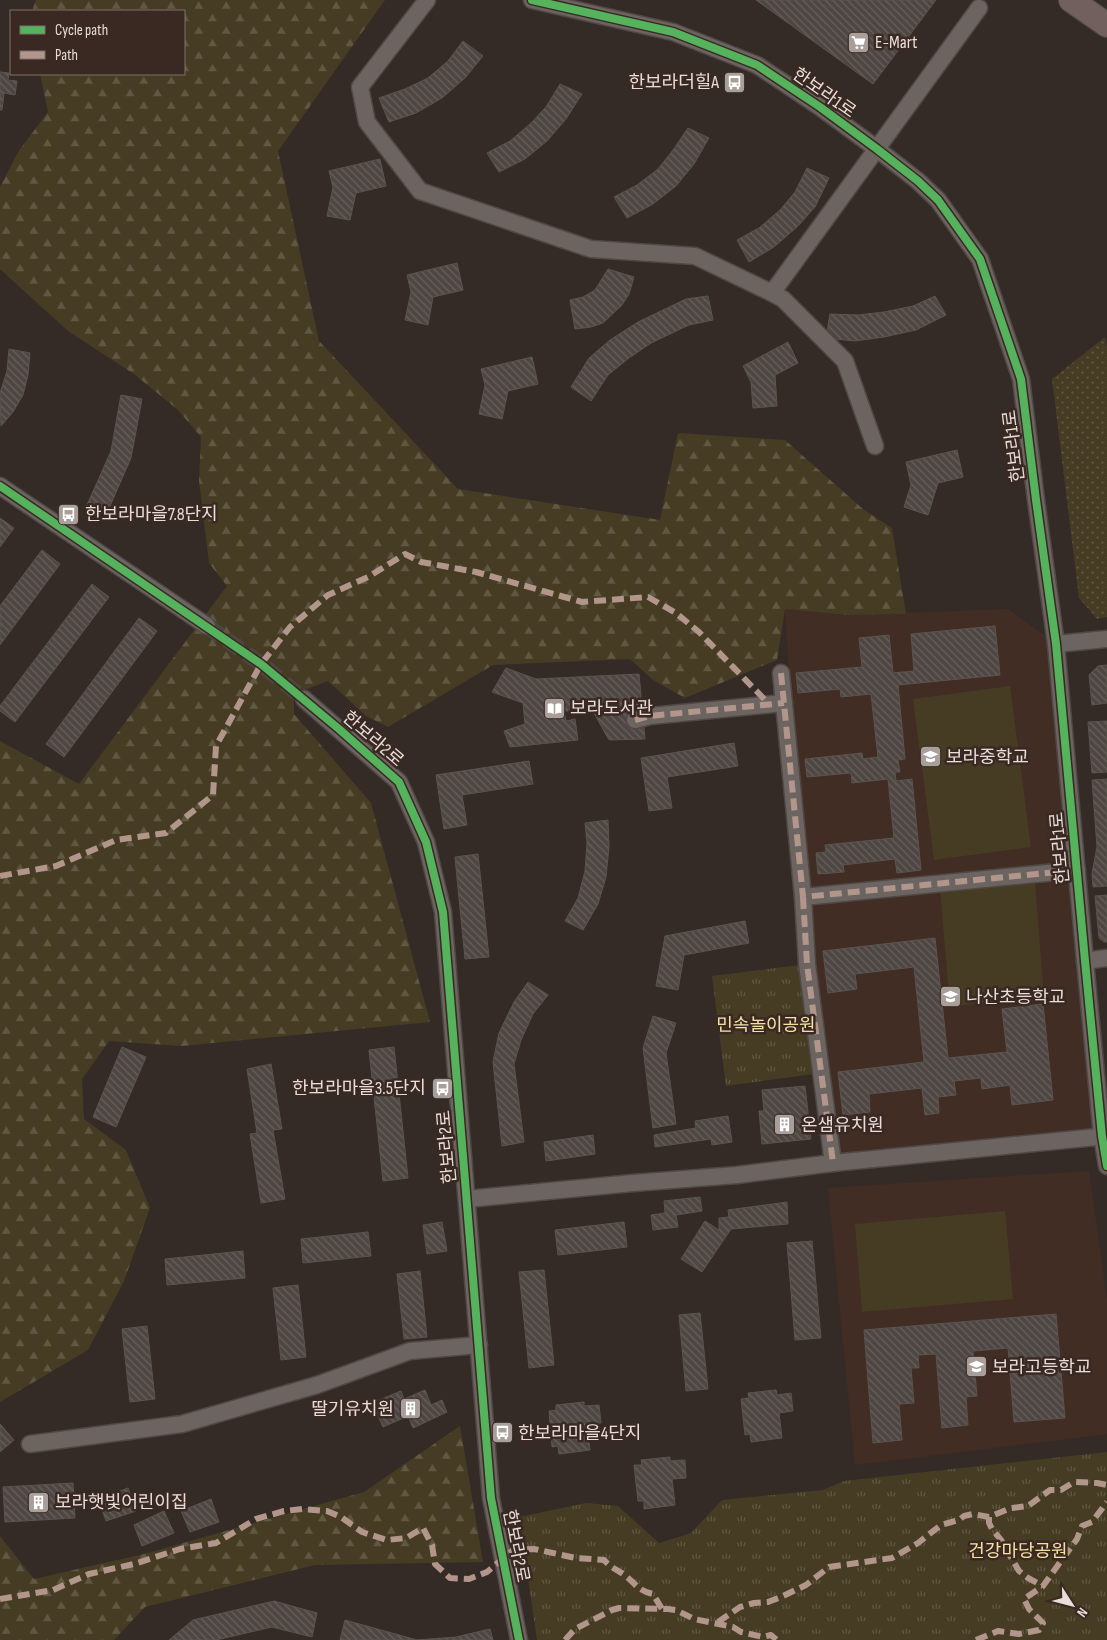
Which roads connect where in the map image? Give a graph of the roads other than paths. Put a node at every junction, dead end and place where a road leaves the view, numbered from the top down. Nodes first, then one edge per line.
1 (427, 0) edge
2 (532, 0) edge
3 (1072, 0) edge
4 (980, 8) dead end
5 (1107, 25) edge
6 (877, 149) junction
7 (772, 293) junction
8 (876, 446) dead end
9 (0, 486) edge
10 (207, 626) tunnel mouth
11 (1107, 639) edge
12 (1056, 644) junction
13 (781, 673) dead end
14 (304, 699) tunnel mouth
15 (784, 703) junction
16 (635, 720) dead end
17 (1077, 870) junction
18 (803, 897) junction
19 (1107, 958) edge
20 (1085, 961) junction
21 (1105, 1136) edge
22 (833, 1163) junction
23 (1107, 1166) edge
24 (467, 1200) junction
25 (479, 1345) junction
26 (30, 1444) dead end
27 (519, 1640) edge

1 - 7 street
2 - 6 street, 한보라1로
3 - 5 highway
4 - 6 street
6 - 7 street
6 - 12 street, 한보라1로
7 - 8 street
9 - 10 street
11 - 12 street
12 - 17 street, 한보라1로
13 - 15 street
14 - 24 street, 한보라2로
15 - 16 street
15 - 18 street
17 - 18 street
17 - 20 street, 한보라1로
18 - 22 street
19 - 20 street
20 - 21 street, 한보라1로
21 - 22 street
21 - 23 street, 한보라1로
22 - 24 street
24 - 25 street, 한보라2로
25 - 26 street
25 - 27 street, 한보라2로

